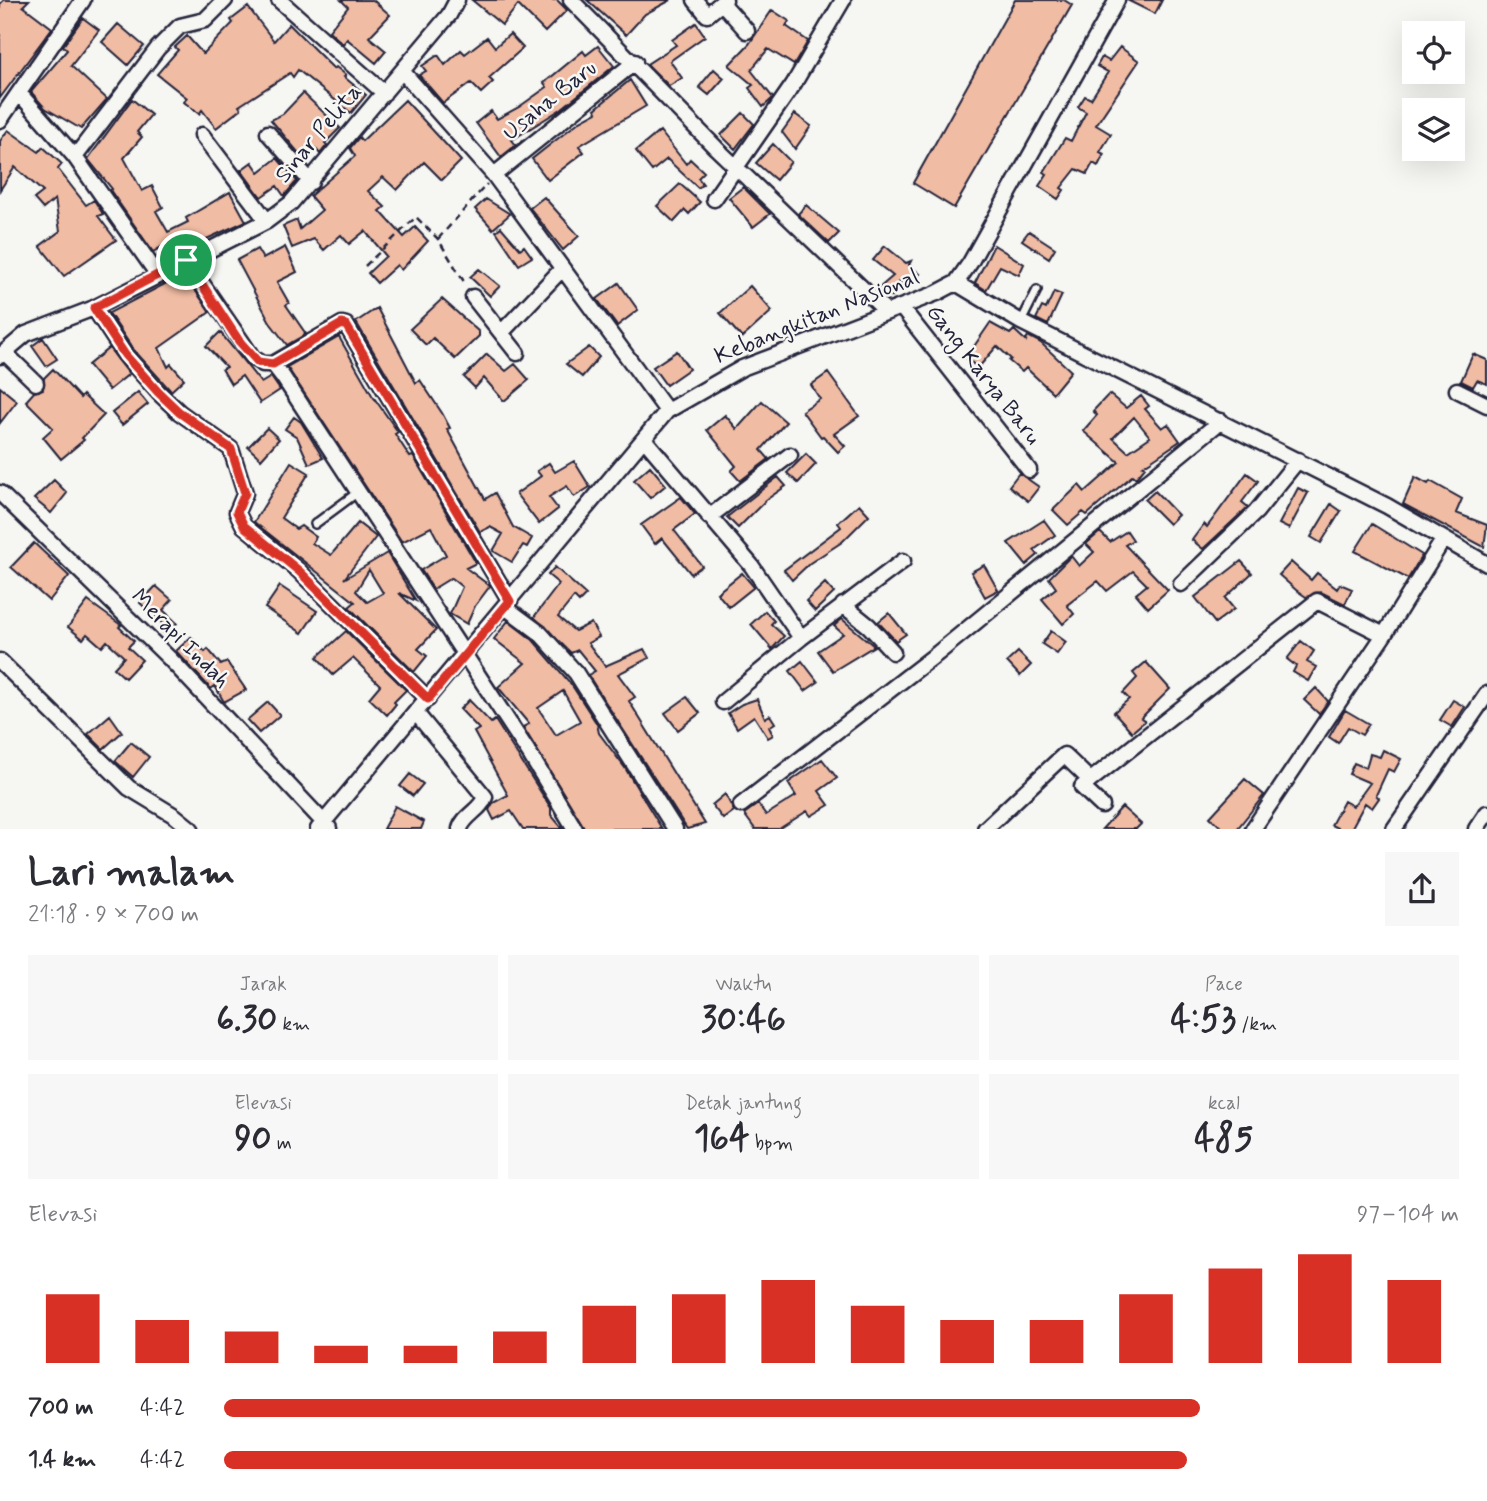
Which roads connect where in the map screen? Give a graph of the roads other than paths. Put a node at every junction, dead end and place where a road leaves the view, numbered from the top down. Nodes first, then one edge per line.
1 (83, 0) edge
2 (225, 0) edge
3 (279, 0) edge
4 (457, 0) edge
5 (571, 0) edge
6 (695, 0) edge
7 (843, 0) edge
8 (1116, 0) edge
9 (720, 6) edge
10 (747, 31) dead end
11 (635, 62) junction
12 (402, 71) junction
13 (384, 93) junction
14 (20, 94) junction
15 (0, 120) edge
16 (268, 133) dead end
17 (202, 135) dead end
18 (75, 157) junction
19 (738, 168) junction
20 (494, 175) junction
21 (311, 182) junction
22 (715, 199) dead end
23 (267, 221) junction
24 (186, 260) junction
25 (562, 269) junction
26 (158, 275) junction
27 (956, 283) junction
28 (1037, 290) dead end
29 (473, 297) road end
30 (94, 308) junction
31 (894, 310) junction
32 (1021, 322) junction
33 (503, 331) junction
34 (517, 353) dead end
35 (2, 355) edge
36 (273, 364) junction
37 (36, 383) dead end
38 (1457, 390) dead end
39 (1487, 405) edge
40 (667, 411) junction
41 (1221, 421) junction
42 (644, 439) junction
43 (790, 455) dead end
44 (1298, 460) junction
45 (1029, 470) dead end
46 (359, 492) junction
47 (0, 493) edge
48 (709, 517) junction
49 (315, 523) dead end
50 (1443, 541) junction
51 (903, 561) dead end
52 (1487, 564) edge
53 (1181, 584) dead end
54 (508, 604) junction
55 (844, 606) junction
56 (1384, 635) junction
57 (801, 638) junction
58 (892, 652) dead end
59 (465, 655) junction
60 (0, 661) edge
61 (1487, 694) edge
62 (428, 699) junction
63 (723, 702) dead end
64 (416, 713) junction
65 (1090, 780) junction
66 (741, 805) dead end
67 (1102, 806) dead end
68 (1487, 813) edge
69 (324, 827) edge
70 (191, 829) edge
71 (460, 829) edge
72 (575, 829) edge
73 (675, 829) edge
74 (985, 829) edge
75 (1253, 829) edge
76 (1394, 829) edge
77 (1476, 829) edge

1 - 14 street
2 - 18 street
3 - 13 street
4 - 12 street, Sinar Pelita
5 - 11 street, Gang Karya Baru
6 - 9 street
7 - 19 street
8 - 27 street, Kebangkitan Nasional
9 - 10 street
11 - 19 street, Gang Karya Baru
11 - 20 street, Usaha Baru
12 - 13 street, Sinar Pelita
12 - 20 street
13 - 21 street, Sinar Pelita
14 - 15 street
14 - 18 street
16 - 21 street
17 - 23 street
18 - 26 street
19 - 22 street
19 - 31 street, Gang Karya Baru
20 - 25 street
21 - 23 street, Sinar Pelita
23 - 24 street, Sinar Pelita
24 - 26 street, Sinar Pelita
24 - 36 street
25 - 33 street
25 - 40 street
26 - 30 street, Sinar Pelita
27 - 31 street, Kebangkitan Nasional
27 - 32 street
28 - 32 lane
29 - 33 street
30 - 35 street, Sinar Pelita
30 - 62 street
31 - 40 street, Kebangkitan Nasional
31 - 45 street, Gang Karya Baru
32 - 41 street
33 - 34 street
35 - 37 street
36 - 46 street
36 - 54 street
38 - 39 street
40 - 42 street, Kebangkitan Nasional
41 - 44 street
41 - 66 street
42 - 48 street
42 - 54 street, Kebangkitan Nasional
43 - 48 street
44 - 50 street
44 - 53 street
46 - 49 lane
46 - 59 street
47 - 69 street, Merapi Indah
48 - 57 street
50 - 52 street
50 - 56 street
51 - 55 street
54 - 59 street, Kebangkitan Nasional
54 - 73 street
55 - 57 street
55 - 58 street
56 - 65 street
56 - 75 street
57 - 63 street
59 - 62 street, Kebangkitan Nasional
59 - 72 street
60 - 70 street
61 - 76 street
62 - 64 street, Kebangkitan Nasional
64 - 69 street, Kebangkitan Nasional
64 - 71 street
65 - 67 street
65 - 74 street
68 - 77 street

